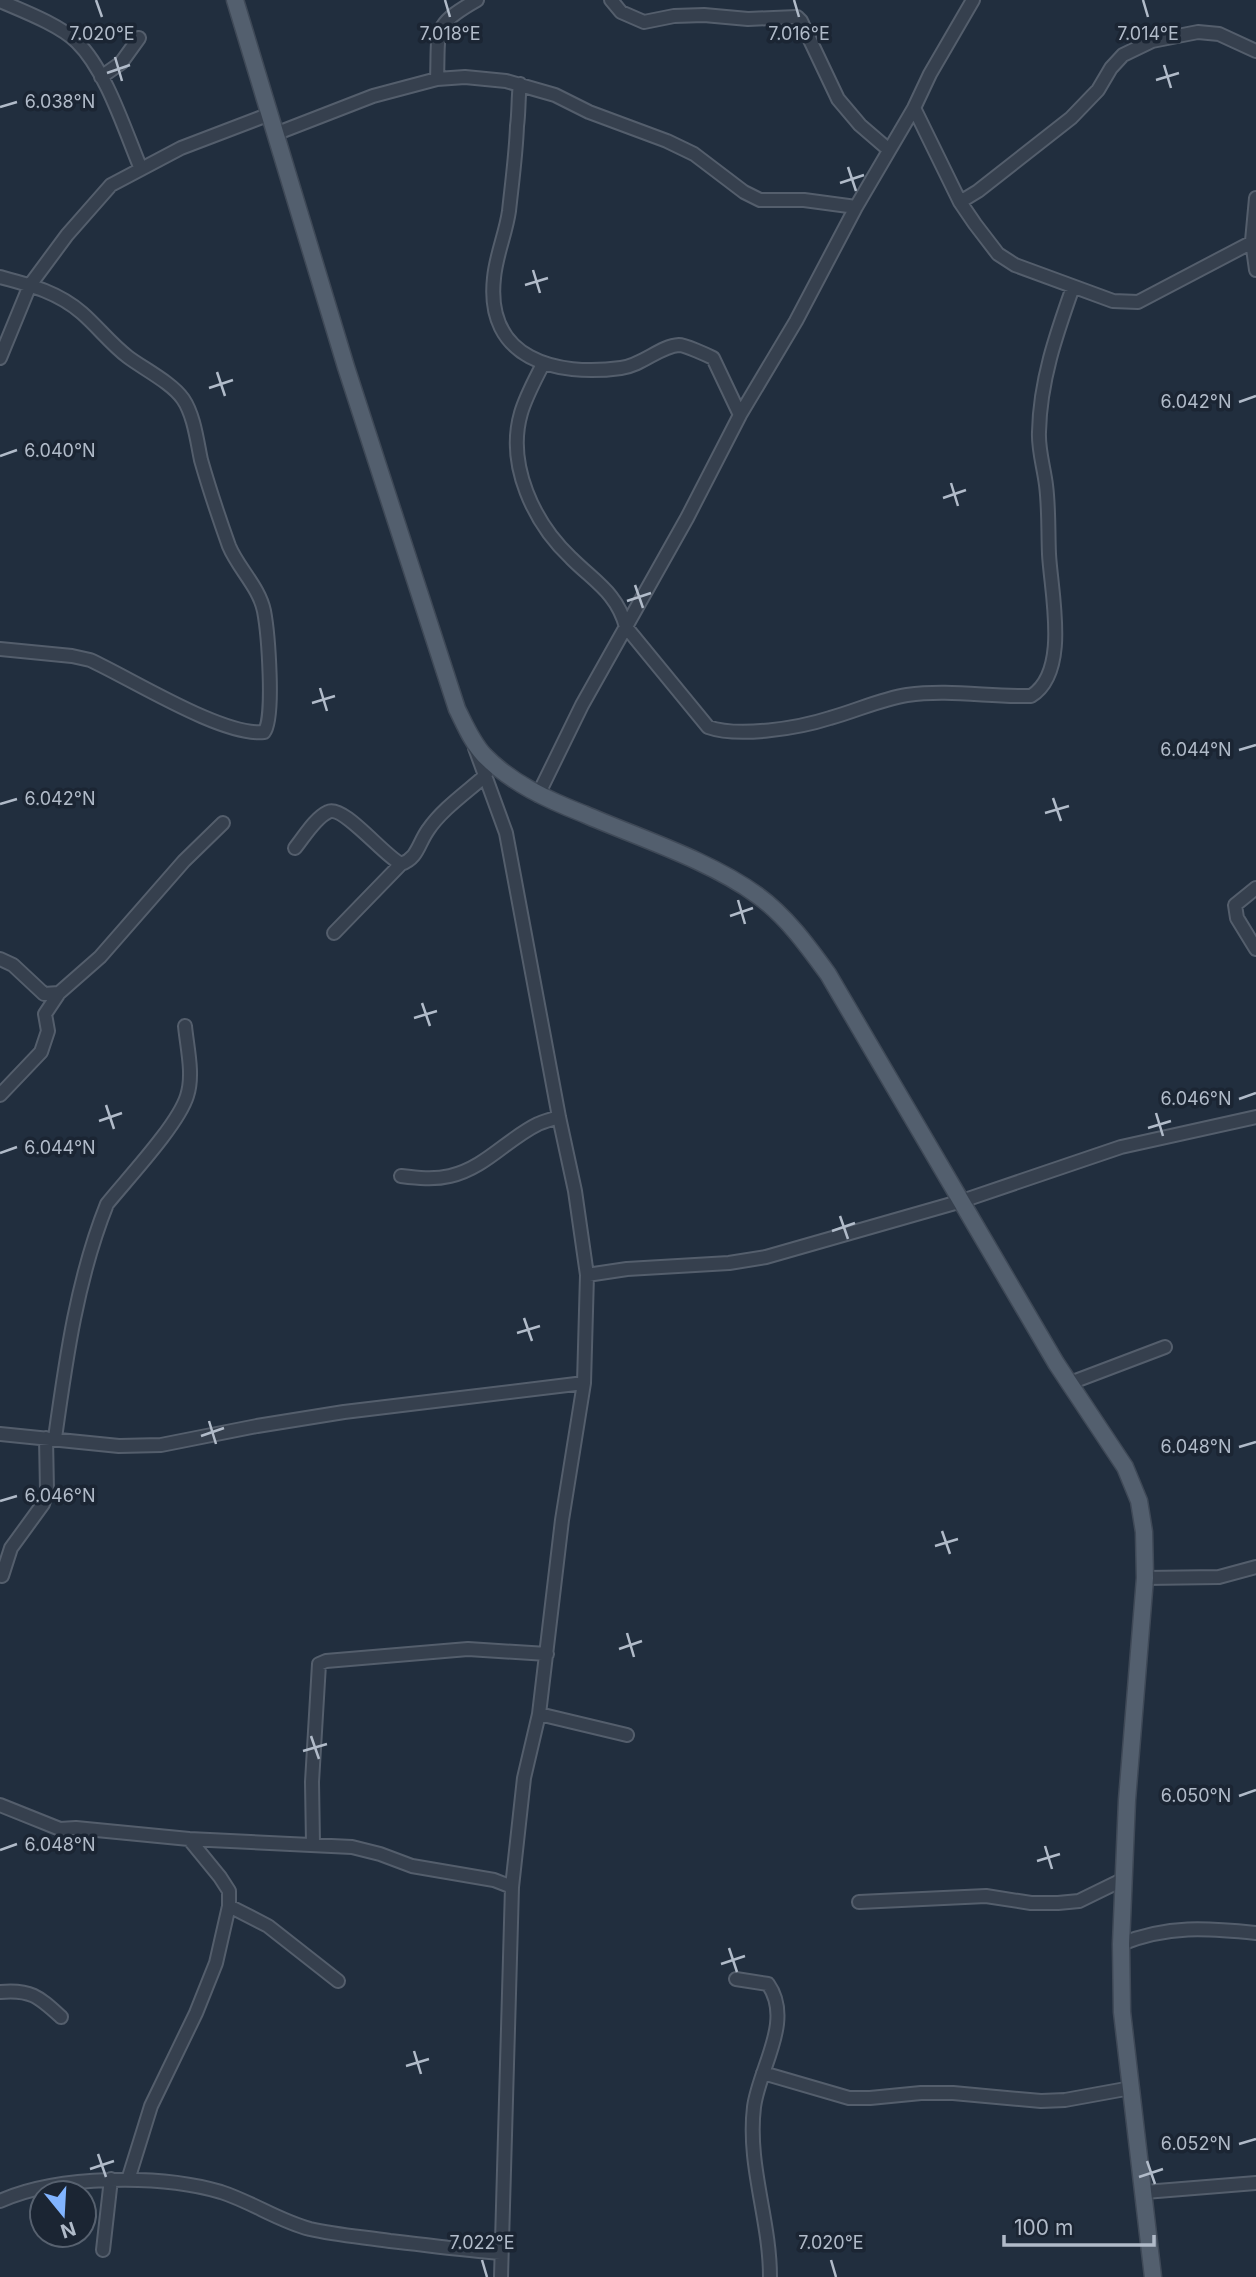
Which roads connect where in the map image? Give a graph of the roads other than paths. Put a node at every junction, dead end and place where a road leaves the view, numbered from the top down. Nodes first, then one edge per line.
1 (235, 0) edge
2 (477, 0) edge
3 (611, 0) edge
4 (973, 0) edge
5 (0, 1) edge
6 (139, 38) dead end
7 (1256, 51) edge
8 (101, 77) junction
9 (437, 79) junction
10 (520, 84) junction
11 (914, 108) junction
12 (270, 114) junction
13 (275, 134) junction
14 (889, 150) junction
15 (141, 169) junction
16 (1256, 198) edge
17 (960, 202) junction
18 (856, 207) junction
19 (1254, 241) edge
20 (1256, 270) edge
21 (0, 277) edge
22 (30, 285) junction
23 (1073, 287) junction
24 (0, 358) edge
25 (543, 364) junction
26 (740, 415) junction
27 (626, 627) junction
28 (0, 649) edge
29 (472, 738) junction
30 (486, 775) junction
31 (538, 795) junction
32 (223, 823) dead end
33 (295, 848) dead end
34 (401, 864) junction
35 (1256, 888) edge
36 (334, 933) dead end
37 (1256, 949) edge
38 (0, 959) edge
39 (59, 993) junction
40 (185, 1026) dead end
41 (0, 1096) edge
42 (559, 1117) junction
43 (1256, 1117) edge
44 (401, 1176) dead end
45 (962, 1201) junction
46 (587, 1275) junction
47 (1165, 1347) dead end
48 (584, 1383) junction
49 (1070, 1383) junction
50 (0, 1434) edge
51 (50, 1438) junction
52 (1256, 1567) edge
53 (2, 1576) dead end
54 (1145, 1578) junction
55 (547, 1654) junction
56 (539, 1714) junction
57 (626, 1735) dead end
58 (0, 1805) edge
59 (189, 1839) junction
60 (313, 1844) junction
61 (1122, 1880) junction
62 (512, 1887) junction
63 (859, 1902) dead end
64 (229, 1906) junction
65 (1256, 1933) edge
66 (1121, 1944) junction
67 (736, 1979) dead end
68 (338, 1981) dead end
69 (0, 1992) edge
70 (61, 2017) dead end
71 (763, 2073) junction
72 (1131, 2088) junction
73 (111, 2179) junction
74 (128, 2180) junction
75 (1256, 2183) edge
76 (1144, 2192) junction
77 (0, 2201) edge
78 (103, 2250) dead end
79 (501, 2253) junction
80 (500, 2277) edge
81 (770, 2277) edge
82 (1153, 2277) edge

1 - 12 main road
2 - 9 street
3 - 14 street
4 - 11 street
5 - 8 street
6 - 8 street
7 - 17 street
8 - 15 street
9 - 10 street
9 - 13 street
10 - 18 street
10 - 25 street
11 - 14 street
11 - 17 street
12 - 13 main road
12 - 15 street
13 - 29 main road
14 - 18 street
15 - 22 street
16 - 19 street
17 - 23 street
18 - 26 street
19 - 20 street
19 - 23 street
21 - 22 street
22 - 24 street
22 - 28 street
23 - 27 street
25 - 26 street
25 - 27 street
26 - 27 street
27 - 31 street
29 - 30 street
29 - 31 main road
30 - 34 street
30 - 42 street
31 - 45 main road
32 - 39 street
33 - 34 street
34 - 36 street
35 - 37 street
38 - 39 street
39 - 41 street
40 - 51 street
42 - 44 street
42 - 46 street
43 - 45 street
45 - 46 street
45 - 49 main road
46 - 48 street
47 - 49 street
48 - 51 street
48 - 55 street
49 - 54 main road
50 - 51 street
51 - 53 street
52 - 54 street
54 - 61 main road
55 - 56 street
55 - 60 street
56 - 57 street
56 - 62 street
58 - 59 street
59 - 60 street
59 - 64 street
60 - 62 street
61 - 63 street
61 - 66 main road
62 - 79 street
64 - 68 street
64 - 74 street
65 - 66 street
66 - 72 main road
67 - 71 street
69 - 70 street
71 - 72 street
71 - 81 street
72 - 76 main road
73 - 74 street
73 - 77 street
73 - 78 street
74 - 79 street
75 - 76 street
76 - 82 main road
79 - 80 street

